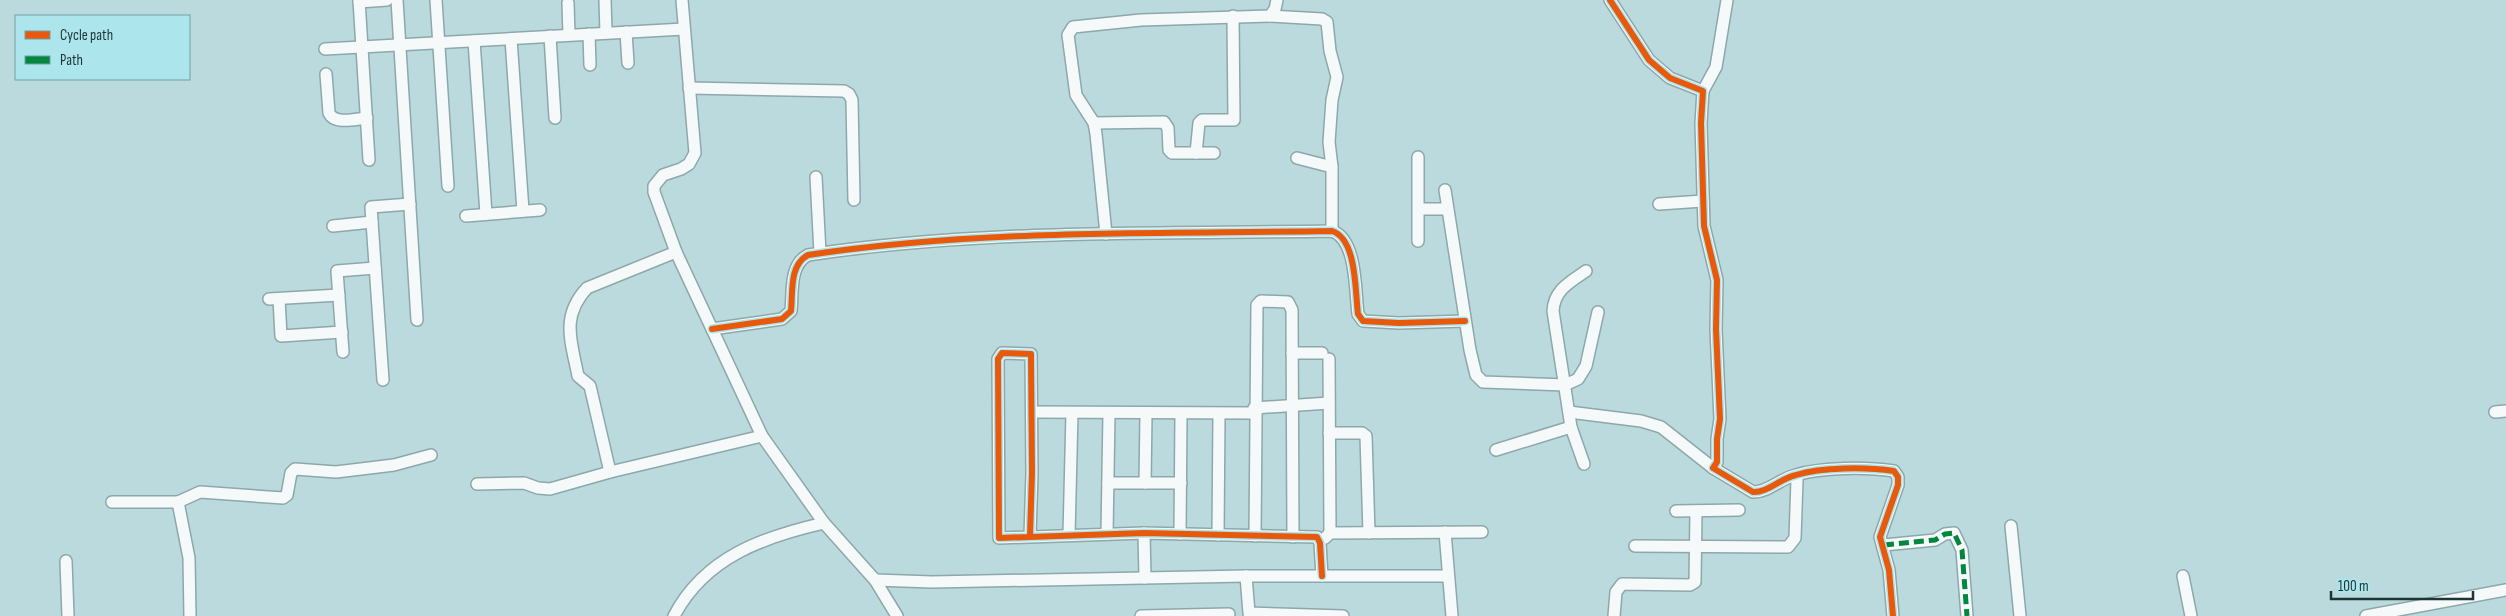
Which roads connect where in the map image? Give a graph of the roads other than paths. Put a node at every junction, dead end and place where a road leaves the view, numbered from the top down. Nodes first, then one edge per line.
1 (387, 0) edge
2 (397, 0) edge
3 (436, 0) edge
4 (605, 0) edge
5 (682, 0) edge
6 (1277, 0) edge
7 (1610, 0) edge
8 (1727, 0) edge
9 (359, 1) edge
10 (568, 3) dead end
11 (1233, 16) junction
12 (1270, 16) junction
13 (684, 29) junction
14 (626, 32) junction
15 (606, 33) junction
16 (589, 34) junction
17 (569, 35) junction
18 (550, 36) junction
19 (511, 39) junction
20 (474, 41) junction
21 (439, 43) junction
22 (400, 45) junction
23 (362, 47) junction
24 (325, 49) dead end
25 (628, 64) dead end
26 (590, 65) dead end
27 (326, 74) dead end
28 (689, 88) junction
29 (1703, 91) junction
30 (366, 118) junction
31 (555, 118) dead end
32 (1094, 123) junction
33 (1196, 153) junction
34 (1214, 153) dead end
35 (1297, 158) dead end
36 (1418, 158) dead end
37 (369, 160) dead end
38 (1332, 167) junction
39 (816, 177) dead end
40 (448, 186) dead end
41 (1445, 190) dead end
42 (854, 200) dead end
43 (1703, 200) junction
44 (410, 204) junction
45 (1659, 204) dead end
46 (1419, 209) junction
47 (1448, 209) junction
48 (540, 210) dead end
49 (523, 211) junction
50 (486, 214) junction
51 (466, 216) dead end
52 (372, 222) junction
53 (333, 226) dead end
54 (1332, 231) junction
55 (1106, 234) junction
56 (1418, 241) dead end
57 (676, 252) junction
58 (820, 253) junction
59 (375, 268) junction
60 (1586, 270) dead end
61 (339, 295) junction
62 (1598, 312) dead end
63 (417, 320) dead end
64 (1465, 321) junction
65 (712, 329) junction
66 (342, 332) junction
67 (343, 352) dead end
68 (1292, 353) junction
69 (383, 380) dead end
70 (1565, 385) junction
71 (1329, 403) junction
72 (1292, 406) junction
73 (1254, 411) junction
74 (1032, 412) junction
75 (1569, 412) junction
76 (1072, 413) junction
77 (1109, 414) junction
78 (1146, 414) junction
79 (1181, 414) junction
80 (1219, 414) junction
81 (1571, 427) junction
82 (1329, 433) junction
83 (762, 436) junction
84 (1496, 450) dead end
85 (431, 455) dead end
86 (1584, 464) dead end
87 (1713, 468) junction
88 (610, 472) junction
89 (1797, 480) dead end
90 (1108, 482) junction
91 (1145, 483) junction
92 (1181, 483) junction
93 (477, 484) dead end
94 (112, 502) dead end
95 (178, 502) junction
96 (1739, 510) dead end
97 (1676, 511) dead end
98 (1696, 511) junction
99 (824, 523) junction
100 (2011, 526) dead end
101 (1445, 532) junction
102 (1482, 532) dead end
103 (1144, 533) junction
104 (1330, 533) junction
105 (1368, 533) junction
106 (1107, 534) junction
107 (1180, 534) junction
108 (1069, 535) junction
109 (1218, 535) junction
110 (1030, 536) junction
111 (1255, 536) junction
112 (1293, 536) junction
113 (1320, 542) junction
114 (1884, 545) junction
115 (1636, 546) dead end
116 (1696, 546) junction
117 (66, 561) dead end
118 (1246, 576) junction
119 (1322, 576) junction
120 (1447, 576) junction
121 (2183, 576) dead end
122 (1145, 578) junction
123 (876, 580) junction
124 (2506, 590) edge
125 (2429, 603) junction
126 (1249, 613) junction
127 (2382, 614) edge
128 (1229, 615) edge
129 (1278, 615) edge
130 (68, 616) edge
131 (190, 616) edge
132 (674, 616) edge
133 (897, 616) edge
134 (1141, 616) edge
135 (1344, 616) edge
136 (1452, 616) edge
137 (1614, 616) edge
138 (1893, 616) edge
139 (1967, 616) edge
140 (2020, 616) edge
141 (2191, 616) edge
142 (2366, 616) edge
143 (2432, 616) edge

1 - 9 street
2 - 22 street
3 - 21 street
4 - 15 street
5 - 13 street
6 - 12 street
7 - 29 street
8 - 29 street
9 - 23 street
10 - 17 street
11 - 12 street
11 - 32 street
11 - 33 street
12 - 38 street
13 - 14 street
13 - 28 street
14 - 15 street
14 - 25 street
15 - 16 street
16 - 17 street
16 - 26 street
17 - 18 street
18 - 19 street
18 - 31 street
19 - 20 street
19 - 49 street
20 - 21 street
20 - 50 street
21 - 22 street
21 - 40 street
22 - 23 street
22 - 44 street
23 - 24 street
23 - 30 street
27 - 30 street
28 - 42 street
28 - 57 street
29 - 43 street
30 - 37 street
32 - 33 street
32 - 55 street
33 - 34 street
35 - 38 street
36 - 46 street
38 - 54 street
39 - 58 street
41 - 47 street
43 - 45 street
43 - 87 street
44 - 52 street
44 - 63 street
46 - 47 street
46 - 56 street
47 - 64 street
48 - 49 street
49 - 50 street
50 - 51 street
52 - 53 street
52 - 59 street
54 - 55 street
54 - 64 street
55 - 58 street
57 - 65 street
57 - 88 street
58 - 65 street
59 - 61 street
59 - 69 street
60 - 70 street
61 - 66 street
61 - 66 street
62 - 70 street
64 - 70 street
65 - 83 street
66 - 67 street
68 - 71 street
68 - 72 street
68 - 73 street
70 - 75 street
71 - 72 street
71 - 82 street
72 - 73 street
72 - 112 street
73 - 80 street
73 - 111 street
74 - 76 street
74 - 110 street
74 - 110 street
75 - 81 street
75 - 87 street
76 - 77 street
76 - 108 street
77 - 78 street
77 - 90 street
78 - 79 street
78 - 91 street
79 - 80 street
79 - 92 street
80 - 109 street
81 - 84 street
81 - 86 street
82 - 104 street
82 - 105 street
83 - 88 street
83 - 99 street
85 - 95 street
87 - 114 street
88 - 93 street
89 - 116 street
90 - 91 street
90 - 106 street
91 - 92 street
92 - 107 street
94 - 95 street
95 - 131 street
96 - 98 street
97 - 98 street
98 - 116 street
99 - 123 street
99 - 132 street
100 - 140 street
101 - 102 street
101 - 105 street
101 - 120 street
103 - 106 street
103 - 107 street
103 - 122 street
104 - 105 street
104 - 113 street
106 - 108 street
107 - 109 street
108 - 110 street
109 - 111 street
111 - 112 street
112 - 113 street
113 - 119 street
114 - 138 street
114 - 139 street
115 - 116 street
116 - 137 street
117 - 130 street
118 - 119 street
118 - 122 street
118 - 126 street
119 - 120 street
120 - 136 street
121 - 141 street
122 - 123 street
123 - 133 street
124 - 125 street
125 - 127 street
125 - 143 street
126 - 128 street
126 - 129 street
127 - 142 street
128 - 134 street
129 - 135 street

